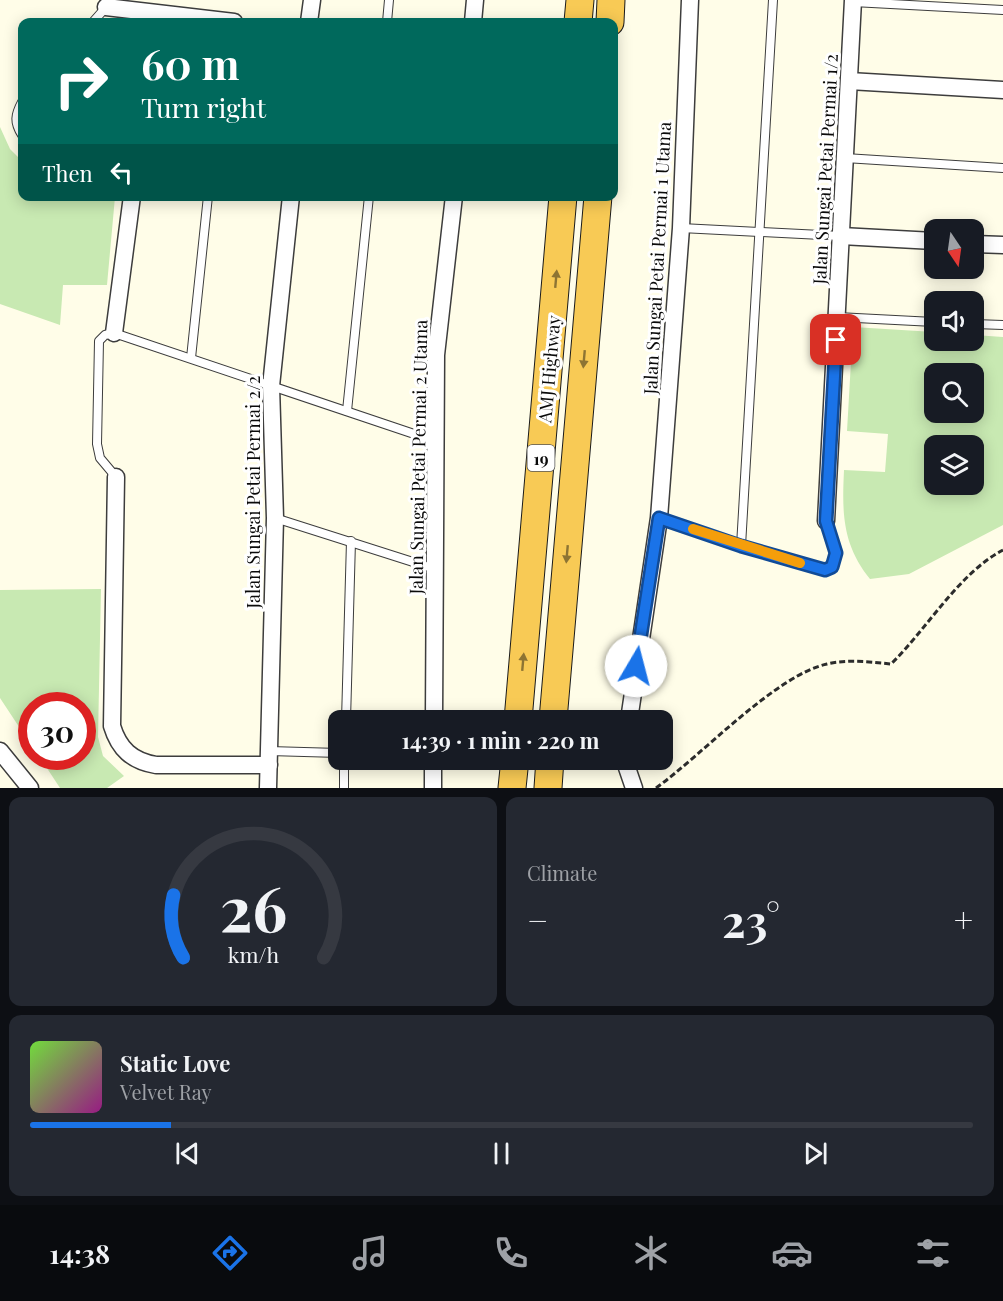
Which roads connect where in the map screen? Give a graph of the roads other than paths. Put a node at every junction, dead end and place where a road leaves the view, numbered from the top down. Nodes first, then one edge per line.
1 (312, 0) edge
2 (389, 0) edge
3 (475, 0) edge
4 (580, 0) edge
5 (611, 0) edge
6 (690, 0) edge
7 (773, 0) edge
8 (853, 1) edge
9 (109, 3) edge
10 (1003, 10) edge
11 (96, 18) edge
12 (208, 18) edge
13 (310, 18) edge
14 (387, 18) edge
15 (473, 18) edge
16 (578, 18) edge
17 (610, 18) edge
18 (849, 81) junction
19 (1003, 90) edge
20 (18, 109) edge
21 (18, 128) edge
22 (845, 158) junction
23 (1003, 168) edge
24 (131, 201) edge
25 (207, 201) edge
26 (290, 201) edge
27 (368, 201) edge
28 (453, 201) edge
29 (564, 201) edge
30 (597, 201) edge
31 (681, 228) junction
32 (760, 232) junction
33 (841, 236) junction
34 (924, 241) edge
35 (984, 244) edge
36 (1003, 245) edge
37 (837, 317) junction
38 (924, 321) edge
39 (984, 324) edge
40 (1003, 325) edge
41 (114, 333) junction
42 (191, 358) junction
43 (271, 386) junction
44 (347, 411) junction
45 (435, 441) junction
46 (116, 477) joint
47 (275, 518) junction
48 (659, 518) junction
49 (826, 521) joint
50 (351, 541) junction
51 (741, 546) junction
52 (435, 569) junction
53 (346, 710) edge
54 (434, 710) edge
55 (519, 710) edge
56 (555, 710) edge
57 (630, 710) edge
58 (0, 751) edge
59 (328, 754) edge
60 (269, 758) junction
61 (344, 770) edge
62 (433, 770) edge
63 (513, 770) edge
64 (549, 770) edge
65 (628, 770) edge
66 (30, 788) edge
67 (268, 788) edge
68 (344, 788) edge
69 (433, 788) edge
70 (512, 788) edge
71 (548, 788) edge
72 (634, 788) edge

1 - 13 street
2 - 14 lane
3 - 15 street
4 - 16 highway
5 - 17 highway
6 - 31 street, Jalan Sungai Petai Permai 1 Utama
7 - 32 lane
8 - 10 lane
8 - 18 street, Jalan Sungai Petai Permai 1/2
9 - 11 lane
9 - 12 street
18 - 19 street
18 - 22 street, Jalan Sungai Petai Permai 1/2
20 - 21 lane
22 - 23 lane
22 - 33 street, Jalan Sungai Petai Permai 1/2
24 - 41 street
25 - 42 lane
26 - 43 street, Jalan Sungai Petai Permai 2/2
27 - 44 lane
28 - 45 street, Jalan Sungai Petai Permai 2 Utama
55 -> 29 highway, AMJ Highway / 19
30 -> 56 highway, AMJ Highway / 19
31 - 32 lane
31 - 48 street, Jalan Sungai Petai Permai 1 Utama
32 - 33 lane
32 - 51 lane
33 - 34 street
33 - 37 street, Jalan Sungai Petai Permai 1/2
35 - 36 street
37 - 38 lane
37 - 49 street, Jalan Sungai Petai Permai 1/2
39 - 40 lane
41 - 42 lane
41 - 46 lane
42 - 43 lane
43 - 44 lane
43 - 47 street, Jalan Sungai Petai Permai 2/2
44 - 45 lane
45 - 52 street, Jalan Sungai Petai Permai 2 Utama
46 - 60 street
47 - 50 lane
47 - 60 street, Jalan Sungai Petai Permai 2/2
48 - 51 lane
48 - 57 street, Jalan Sungai Petai Permai 1 Utama
49 - 51 lane
50 - 52 lane
50 - 53 lane
52 - 54 street, Jalan Sungai Petai Permai 2 Utama
58 - 66 street
59 - 60 lane
60 - 67 street, Jalan Sungai Petai Permai 2/2
61 - 68 lane
62 - 69 street
63 - 70 highway
64 - 71 highway
65 - 72 street

